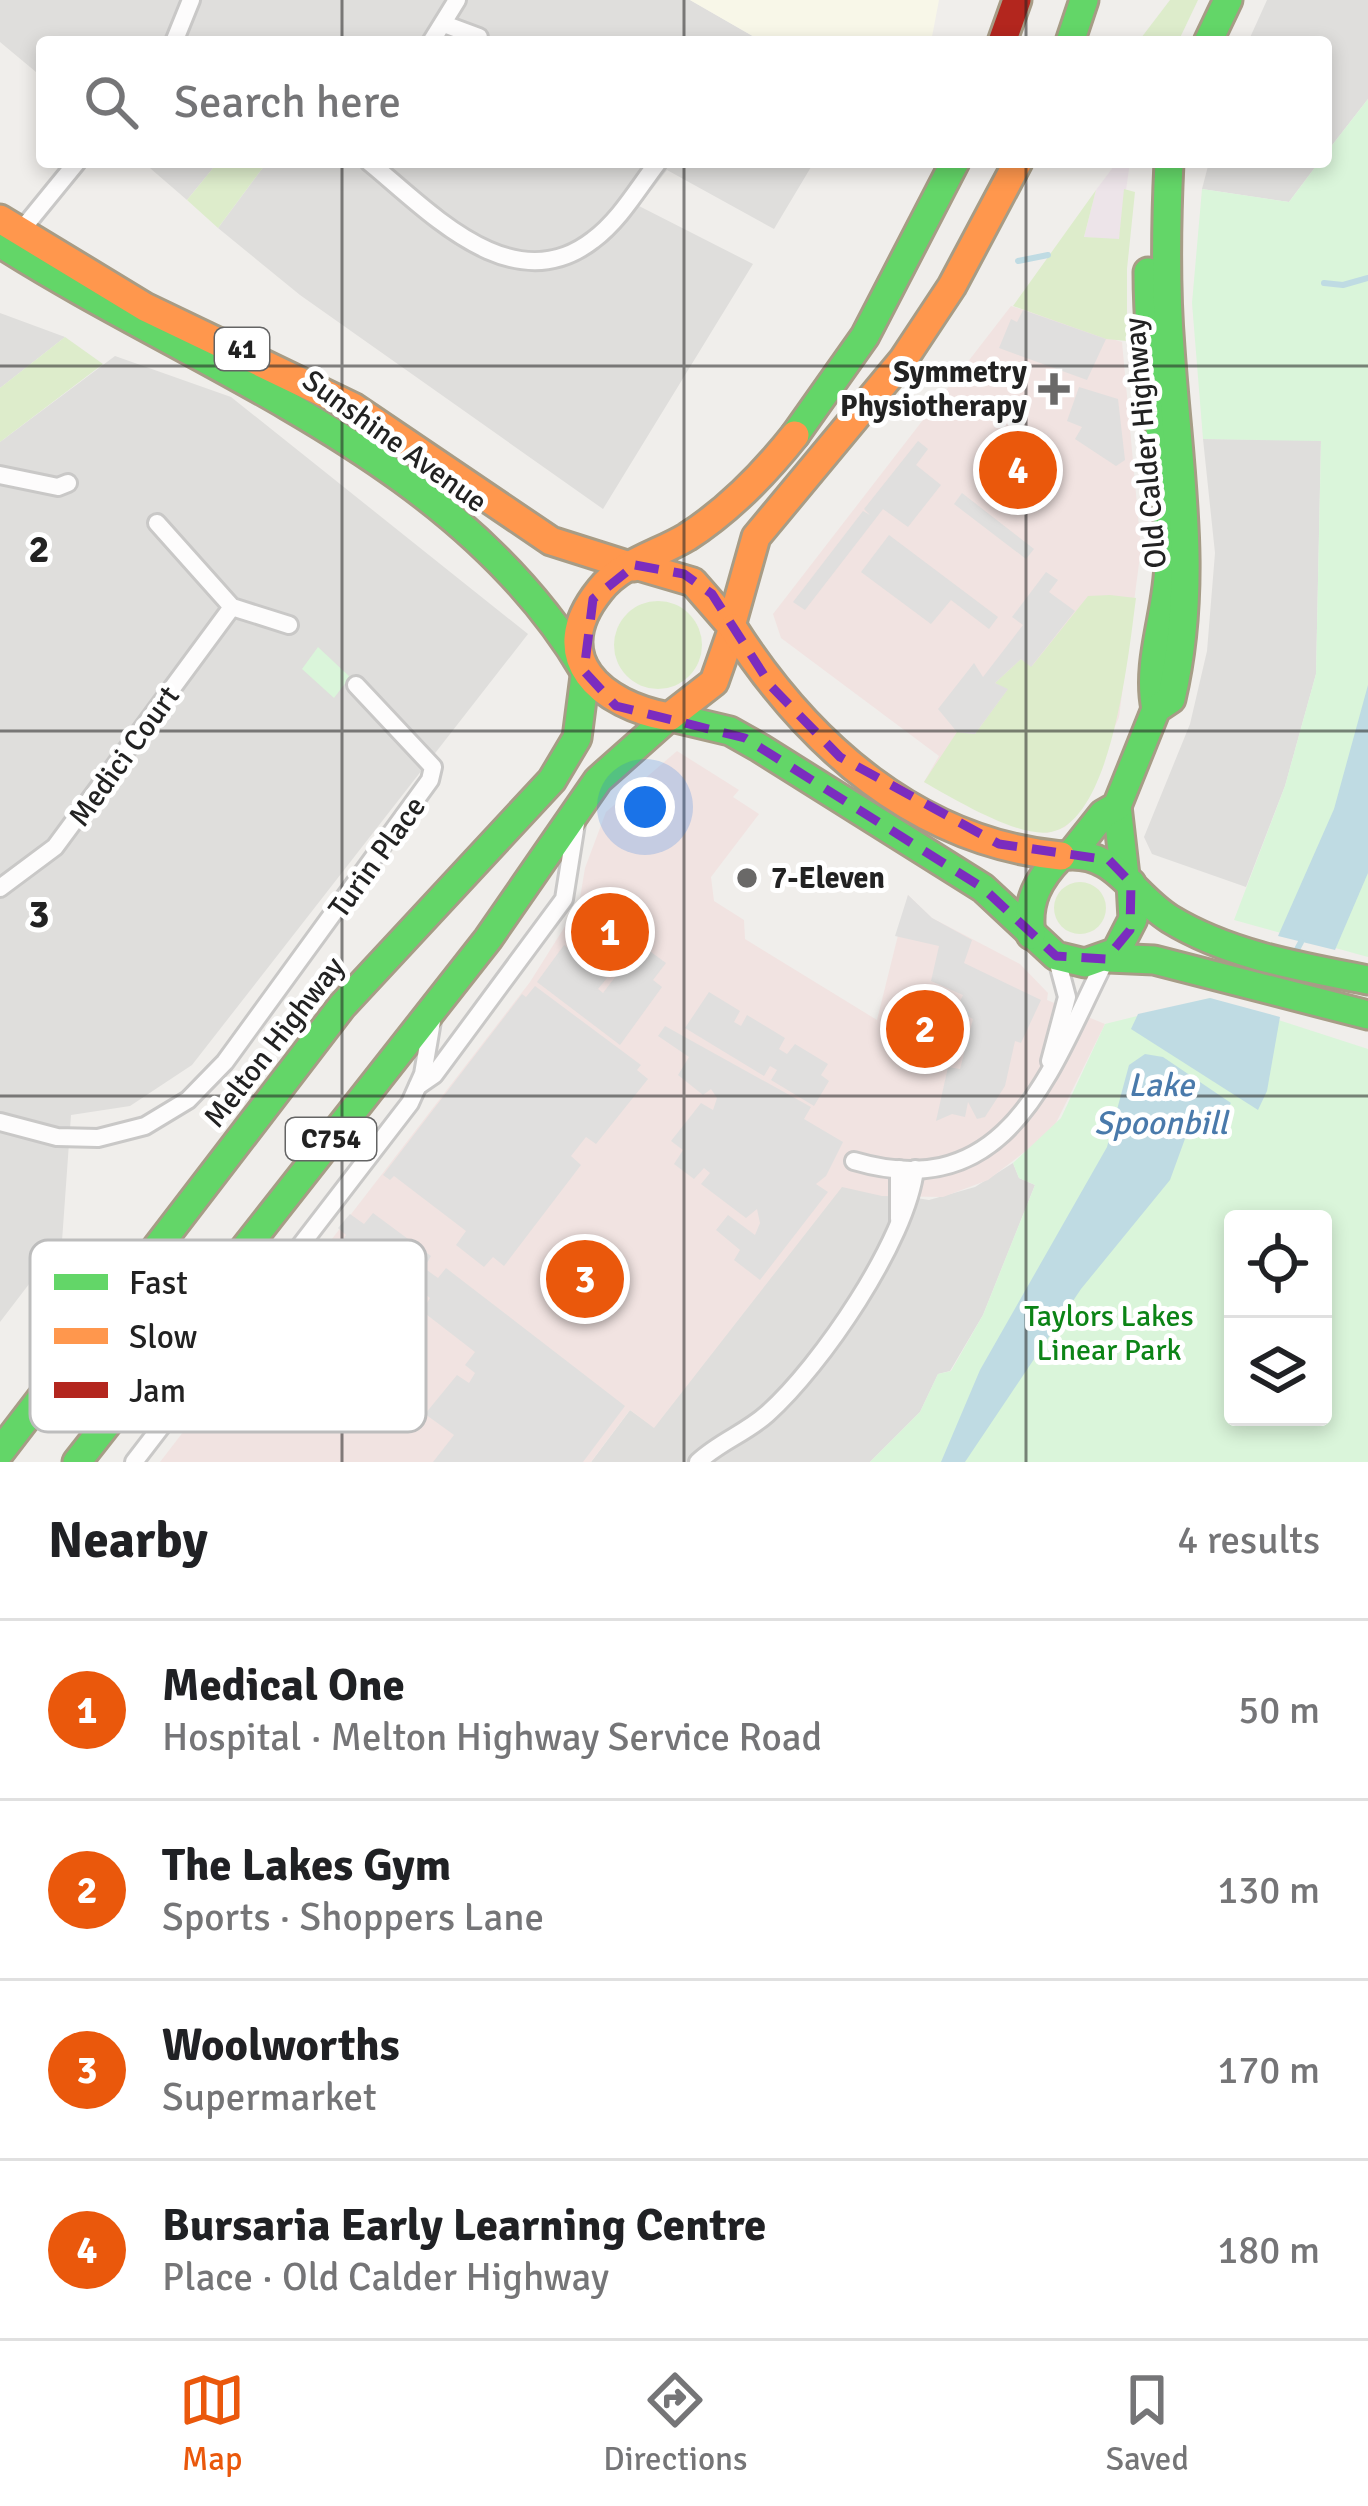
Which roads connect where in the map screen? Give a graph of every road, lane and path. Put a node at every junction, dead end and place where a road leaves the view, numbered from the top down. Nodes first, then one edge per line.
1 (191, 0) edge
2 (457, 0) edge
3 (1016, 0) edge
4 (1084, 0) edge
5 (1228, 0) edge
6 (444, 24) junction
7 (180, 36) edge
8 (435, 36) edge
9 (475, 36) edge
10 (1004, 36) edge
11 (1072, 36) edge
12 (1211, 36) edge
13 (71, 168) edge
14 (377, 168) edge
15 (653, 168) edge
16 (952, 168) edge
17 (1015, 168) edge
18 (1168, 168) edge
19 (7, 236) edge
20 (0, 476) edge
21 (68, 483) dead end
22 (157, 523) dead end
23 (634, 566) junction
24 (232, 607) junction
25 (289, 625) dead end
26 (732, 627) junction
27 (585, 673) junction
28 (356, 685) dead end
29 (670, 717) junction
30 (1118, 806) junction
31 (578, 810) junction
32 (1066, 854) junction
33 (1128, 879) junction
34 (0, 888) edge
35 (1031, 935) junction
36 (1056, 956) junction
37 (1108, 959) junction
38 (1368, 980) edge
39 (437, 1003) junction
40 (1368, 1015) edge
41 (418, 1086) junction
42 (1040, 1091) junction
43 (0, 1121) edge
44 (854, 1161) dead end
45 (907, 1169) junction
46 (163, 1240) edge
47 (251, 1240) edge
48 (302, 1240) edge
49 (30, 1413) edge
50 (100, 1432) edge
51 (157, 1432) edge
52 (0, 1452) edge
53 (76, 1462) edge
54 (134, 1462) edge
55 (698, 1462) edge

1 - 7 street
2 - 6 street
3 - 10 main road
4 - 11 main road
5 - 12 main road
6 - 8 street
6 - 9 street
13 - 19 street
14 - 15 street
16 - 23 main road
17 - 26 main road
18 - 30 main road, Old Calder Highway
19 - 23 main road, Sunshine Avenue / 41
19 - 27 main road, Sunshine Avenue / 41
20 - 21 street
22 - 24 street
23 - 26 main road, 41
23 - 27 main road
24 - 25 street
24 - 34 street, Medici Court
26 - 29 main road
26 - 32 main road, 41
27 - 29 main road, 41
27 - 46 main road, Melton Highway / C754
28 - 43 street, Turin Place
29 - 31 main road, C754
29 - 35 main road, 41
30 - 32 main road, Old Calder Highway
30 - 33 main road, Old Calder Highway
31 - 39 main road, C754
31 - 41 street
32 - 33 main road, 41
32 - 35 main road
33 - 37 main road
33 - 38 main road, 41
35 - 36 main road, 41
36 - 37 main road
36 - 42 street
37 - 40 main road
37 - 42 street
39 - 41 street
39 - 47 main road, C754
41 - 48 street
42 - 45 street
44 - 45 street
45 - 55 street
49 - 52 main road, Melton Highway / C754
50 - 53 main road, C754
51 - 54 street

